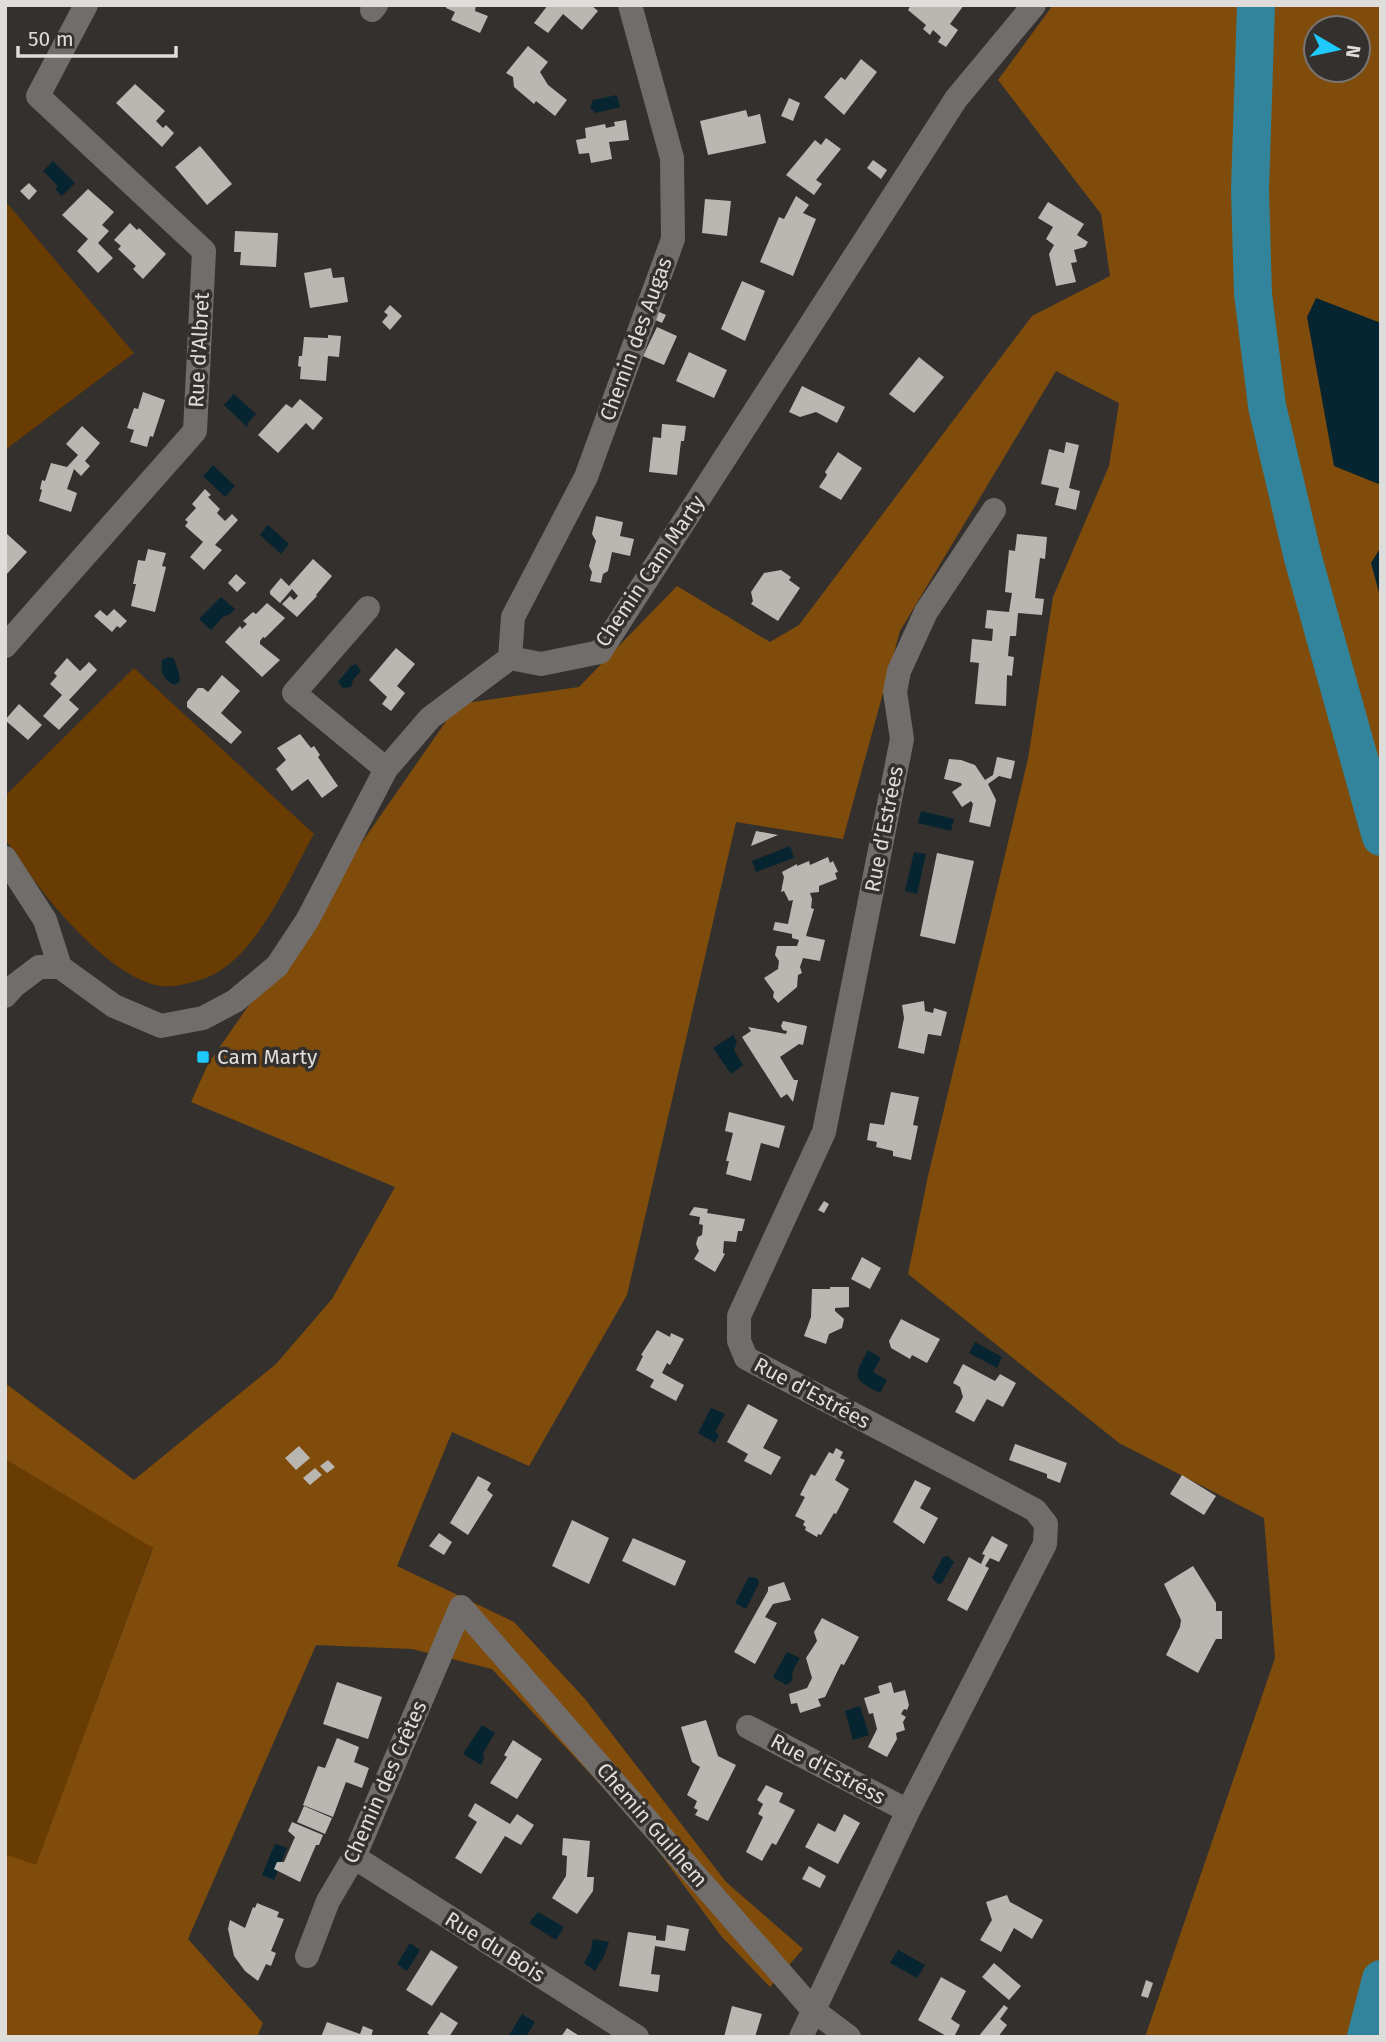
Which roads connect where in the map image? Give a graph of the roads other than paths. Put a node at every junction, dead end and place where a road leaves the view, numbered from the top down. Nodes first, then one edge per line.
1 (86, 5) edge
2 (631, 5) edge
3 (1034, 5) edge
4 (1256, 5) edge
5 (994, 510) dead end
6 (368, 608) dead end
7 (5, 646) edge
8 (510, 658) junction
9 (386, 769) junction
10 (1381, 837) edge
11 (5, 859) edge
12 (60, 967) junction
13 (5, 996) edge
14 (461, 1606) joint
15 (748, 1727) dead end
16 (908, 1811) junction
17 (354, 1857) junction
18 (307, 1956) dead end
19 (1381, 1979) edge
20 (813, 2010) junction
21 (636, 2037) edge
22 (801, 2037) edge
23 (849, 2037) edge
24 (1366, 2037) edge

1 - 7 street, Rue d'Albret
2 - 8 street, Chemin des Augas
3 - 8 street, Chemin Cam Marty
4 - 10 main road
5 - 16 street, Rue d’Estrées
6 - 9 street
8 - 9 street
9 - 12 street
11 - 12 street
12 - 13 street
14 - 17 street, Chemin des Crêtes
14 - 20 street, Chemin Guilhem
15 - 16 street, Rue d'Estréss
16 - 20 street, Rue d’Estrées
17 - 18 street, Chemin des Crêtes
17 - 21 street, Rue du Bois
19 - 24 main road
20 - 22 street, Rue d’Estrées
20 - 23 street, Chemin Guilhem

